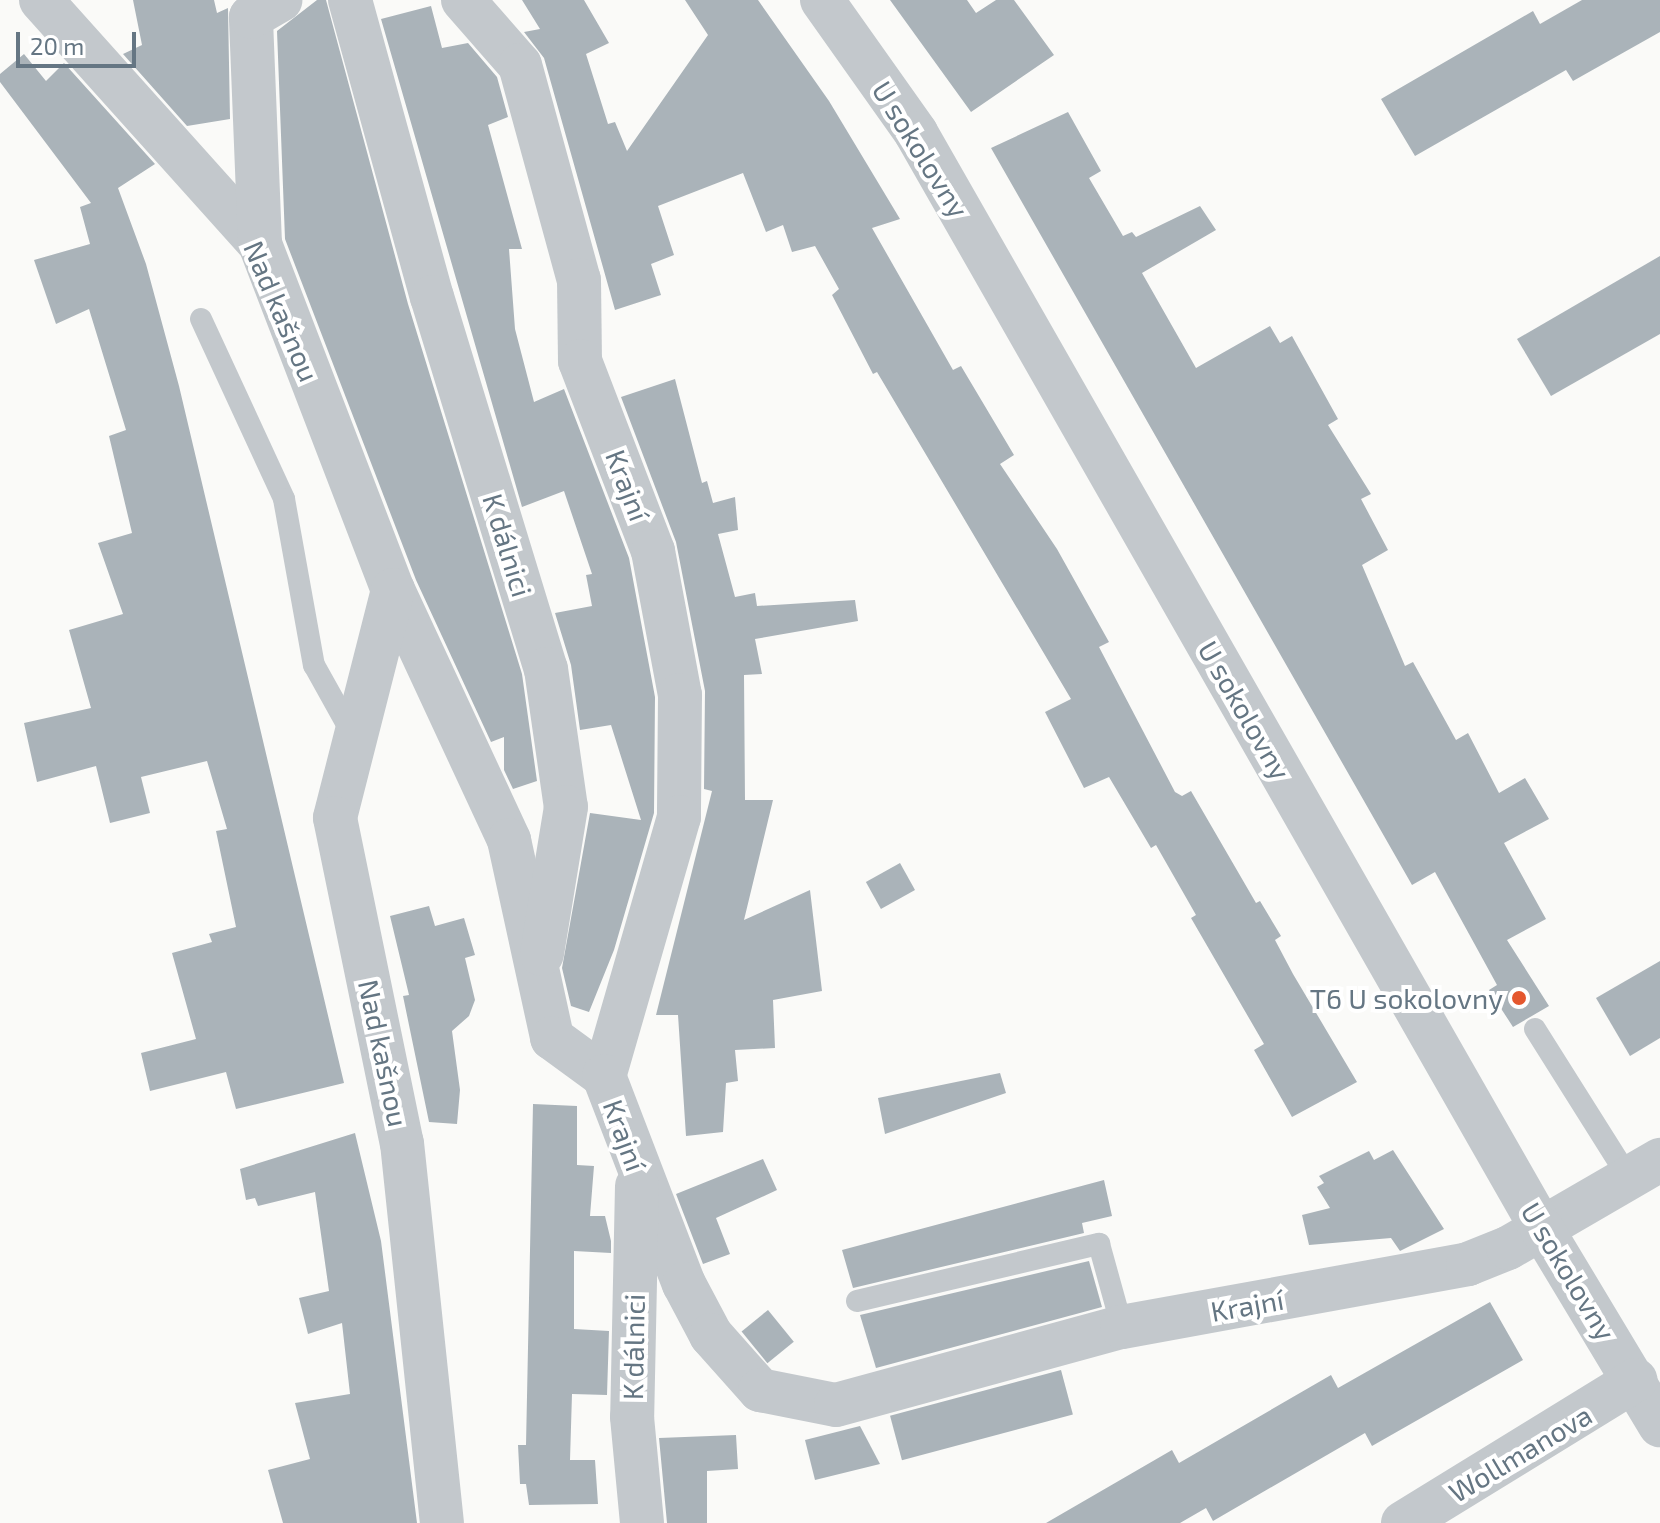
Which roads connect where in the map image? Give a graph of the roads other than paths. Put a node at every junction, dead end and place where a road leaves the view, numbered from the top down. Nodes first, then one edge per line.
1 (41, 0) edge
2 (281, 0) edge
3 (350, 0) edge
4 (463, 0) edge
5 (822, 0) edge
6 (260, 244) junction
7 (201, 319) dead end
8 (393, 590) junction
9 (355, 740) junction
10 (537, 980) junction
11 (1535, 1029) dead end
12 (604, 1076) junction
13 (1645, 1169) edge
14 (638, 1170) junction
15 (1542, 1229) junction
16 (857, 1301) dead end
17 (1122, 1327) junction
18 (1635, 1380) junction
19 (1660, 1425) edge
20 (442, 1523) edge
21 (642, 1523) edge
22 (1403, 1523) edge

1 - 6 street, Nad kašnou
2 - 6 street
3 - 10 street, K dálnici
4 - 12 street, Krajní
5 - 15 street, U sokolovny
6 - 8 street, Nad kašnou
7 - 9 lane
8 - 9 street, Nad kašnou
8 - 10 street, Nad kašnou
9 - 20 street, Nad kašnou
10 - 12 street, K dálnici
11 - 13 lane
12 - 14 street, Krajní
13 - 15 street, Krajní
14 - 17 street, Krajní
14 - 21 street, K dálnici
15 - 17 street, Krajní
15 - 18 street, U sokolovny
16 - 17 lane
18 - 19 street, U sokolovny
18 - 22 street, Wollmanova

